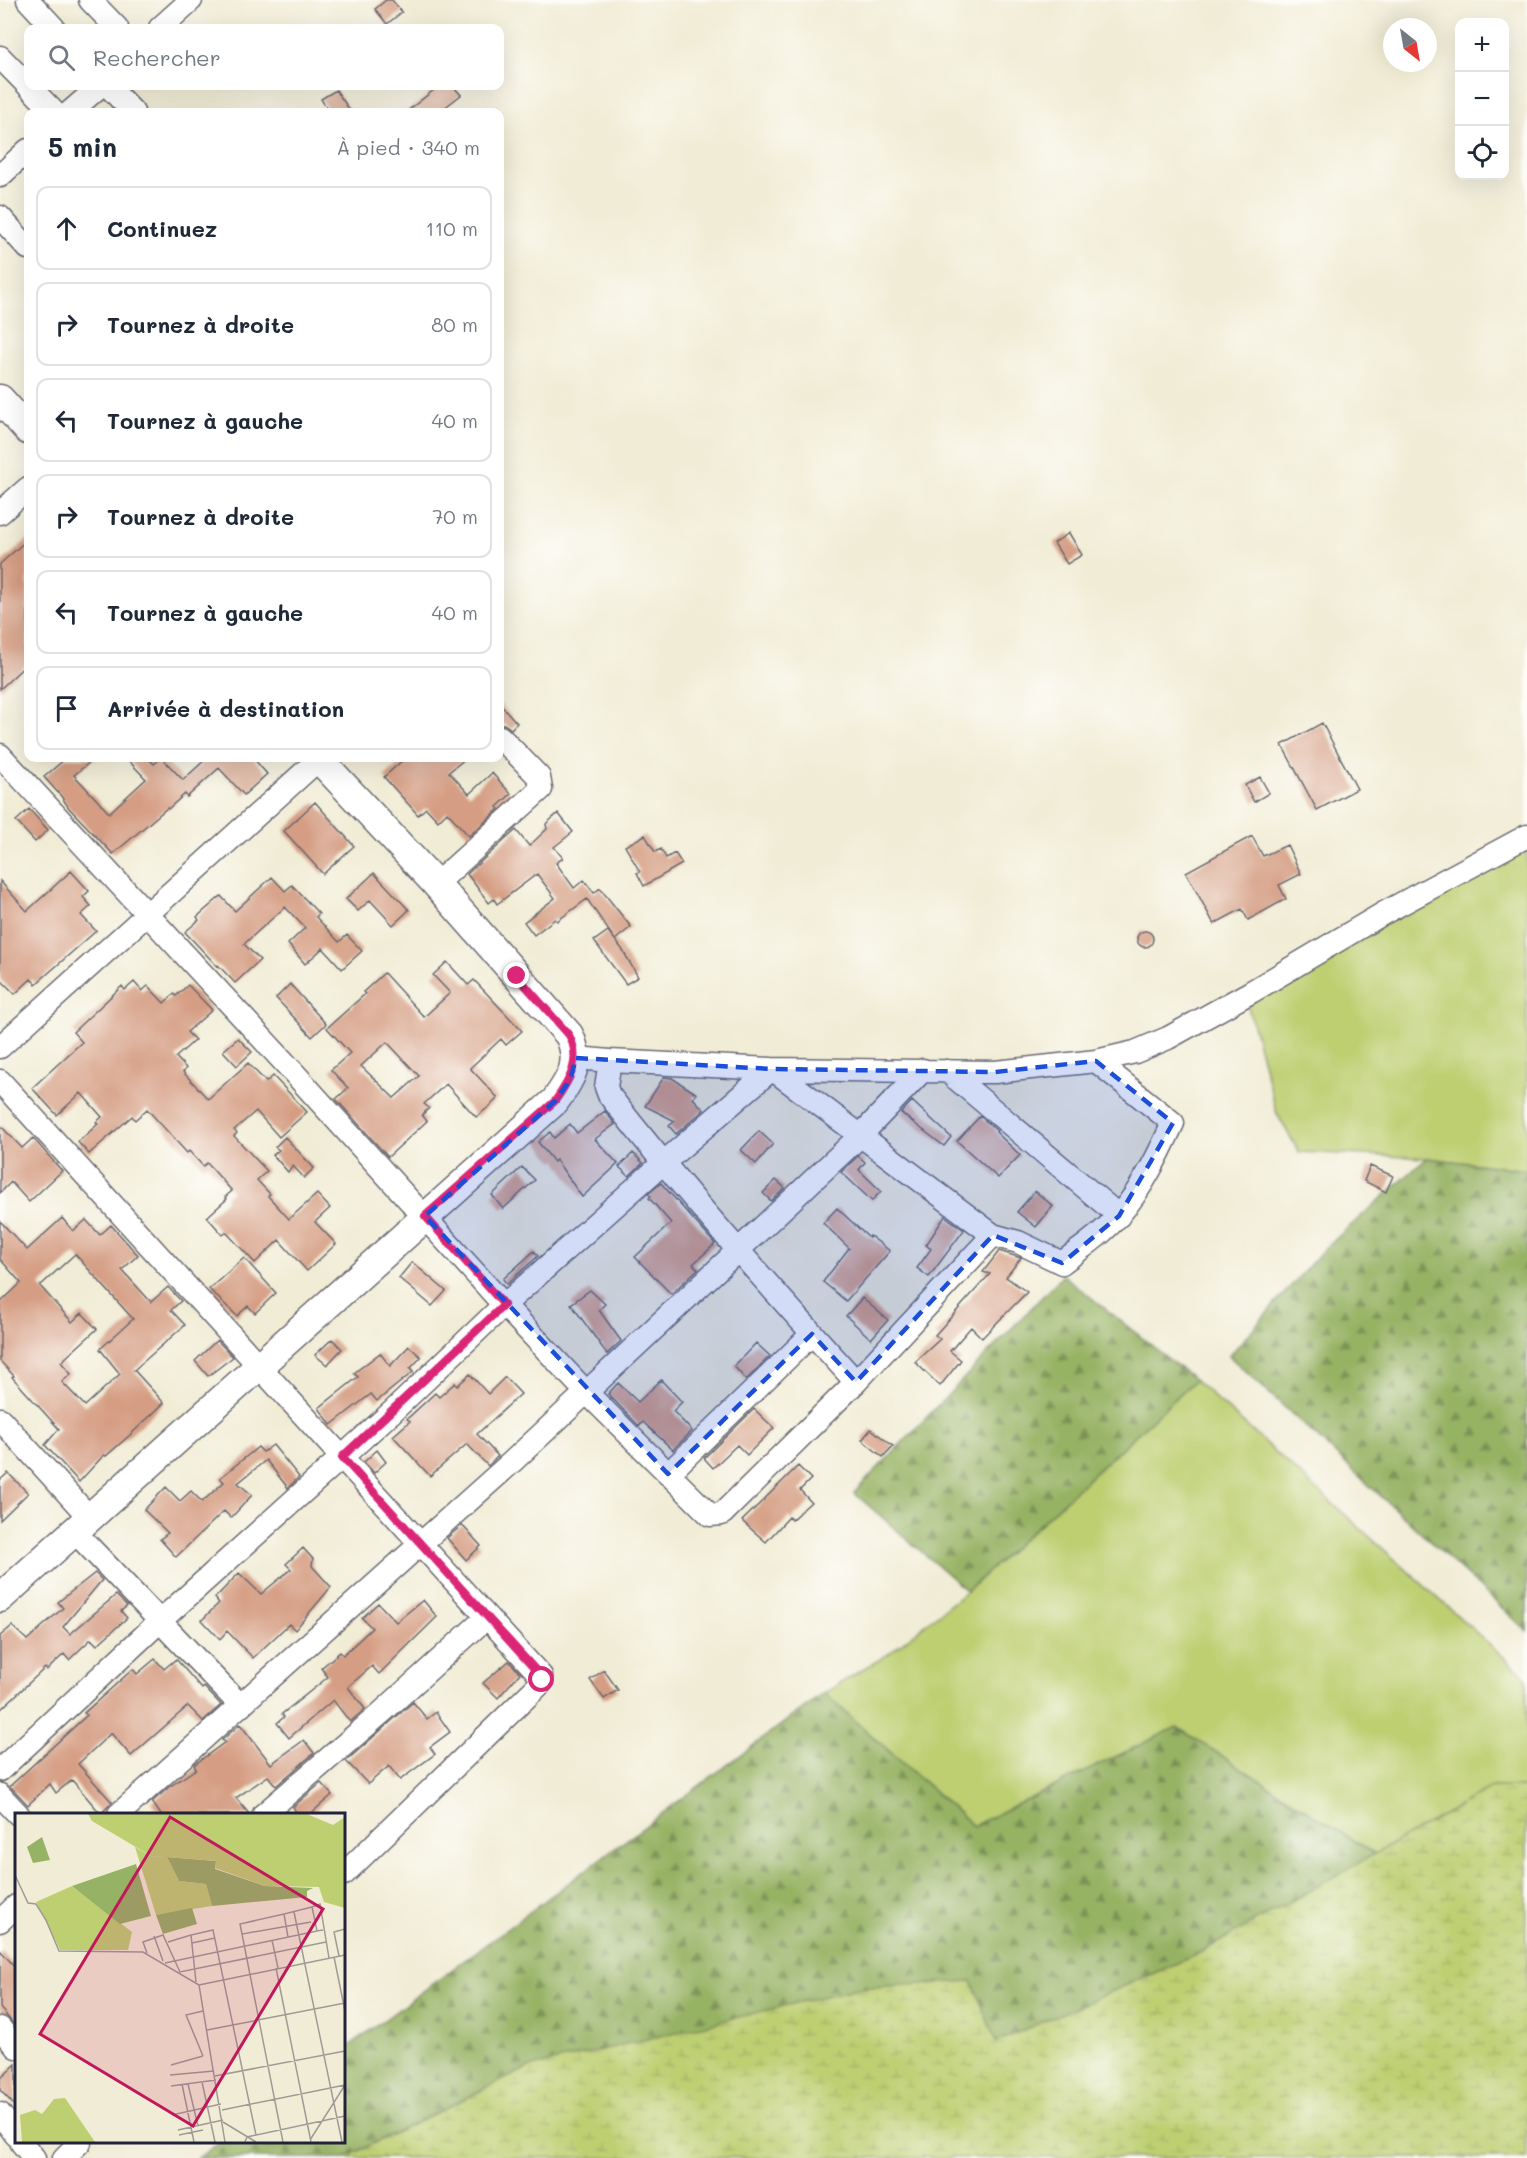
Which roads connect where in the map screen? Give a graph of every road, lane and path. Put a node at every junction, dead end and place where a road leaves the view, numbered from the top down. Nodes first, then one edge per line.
1 (28, 0) edge
2 (90, 0) edge
3 (191, 0) edge
4 (50, 24) edge
5 (113, 24) edge
6 (164, 24) edge
7 (0, 57) edge
8 (24, 81) edge
9 (32, 90) edge
10 (95, 90) edge
11 (112, 90) edge
12 (50, 108) edge
13 (75, 108) edge
14 (129, 108) edge
15 (24, 154) edge
16 (0, 176) edge
17 (0, 217) edge
18 (24, 244) edge
19 (0, 399) edge
20 (24, 426) edge
21 (24, 492) edge
22 (0, 513) edge
23 (504, 741) edge
24 (0, 755) edge
25 (315, 762) edge
26 (323, 762) edge
27 (1527, 836) edge
28 (435, 884) junction
29 (147, 913) junction
30 (0, 1047) edge
31 (576, 1058) junction
32 (610, 1061) junction
33 (1096, 1061) junction
34 (772, 1069) junction
35 (923, 1070) junction
36 (947, 1071) junction
37 (0, 1081) edge
38 (860, 1137) junction
39 (662, 1164) junction
40 (425, 1216) junction
41 (1119, 1216) junction
42 (993, 1235) junction
43 (738, 1252) junction
44 (504, 1305) junction
45 (812, 1334) junction
46 (259, 1366) junction
47 (855, 1382) junction
48 (586, 1392) junction
49 (0, 1419) edge
50 (342, 1457) junction
51 (668, 1474) junction
52 (82, 1525) junction
53 (420, 1544) junction
54 (0, 1598) edge
55 (487, 1617) junction
56 (160, 1621) junction
57 (241, 1706) junction
58 (0, 1770) edge
59 (0, 1795) edge
60 (135, 1810) edge
61 (16, 1813) edge
62 (266, 1813) edge
63 (345, 1873) edge
64 (15, 1907) edge
65 (0, 1921) edge
66 (0, 2028) edge
67 (15, 2046) edge
68 (0, 2114) edge
69 (15, 2134) edge
70 (22, 2143) edge
71 (79, 2143) edge
72 (34, 2158) edge
73 (64, 2158) edge

1 - 4 street
2 - 5 street
3 - 6 street
7 - 8 street
9 - 12 street
10 - 13 street
11 - 14 street
15 - 16 street
17 - 18 street
19 - 20 street
21 - 22 street
23 - 28 street
24 - 29 street
25 - 29 street
26 - 28 street
27 - 33 street
28 - 31 street
29 - 30 street
29 - 40 street
31 - 32 street
31 - 40 street
32 - 34 street
32 - 39 street
33 - 36 street
33 - 41 street
34 - 35 street
34 - 38 street
34 - 39 street
35 - 36 street
35 - 38 street
36 - 41 street
37 - 46 street
38 - 42 street
38 - 43 street
39 - 43 street
39 - 44 street
40 - 44 street
40 - 46 street
41 - 42 street
42 - 47 street
43 - 45 street
43 - 48 street
44 - 48 street
44 - 50 street
45 - 47 street
45 - 51 street
46 - 50 street
46 - 52 street
47 - 51 street
48 - 51 street
48 - 53 street
49 - 52 street
50 - 53 street
50 - 56 street
52 - 54 street
52 - 56 street
53 - 55 street
53 - 57 street
55 - 62 street
55 - 63 street
56 - 57 street
56 - 58 street
57 - 60 street
59 - 61 street
64 - 65 street
66 - 67 street
68 - 69 street
70 - 72 street
71 - 73 street

